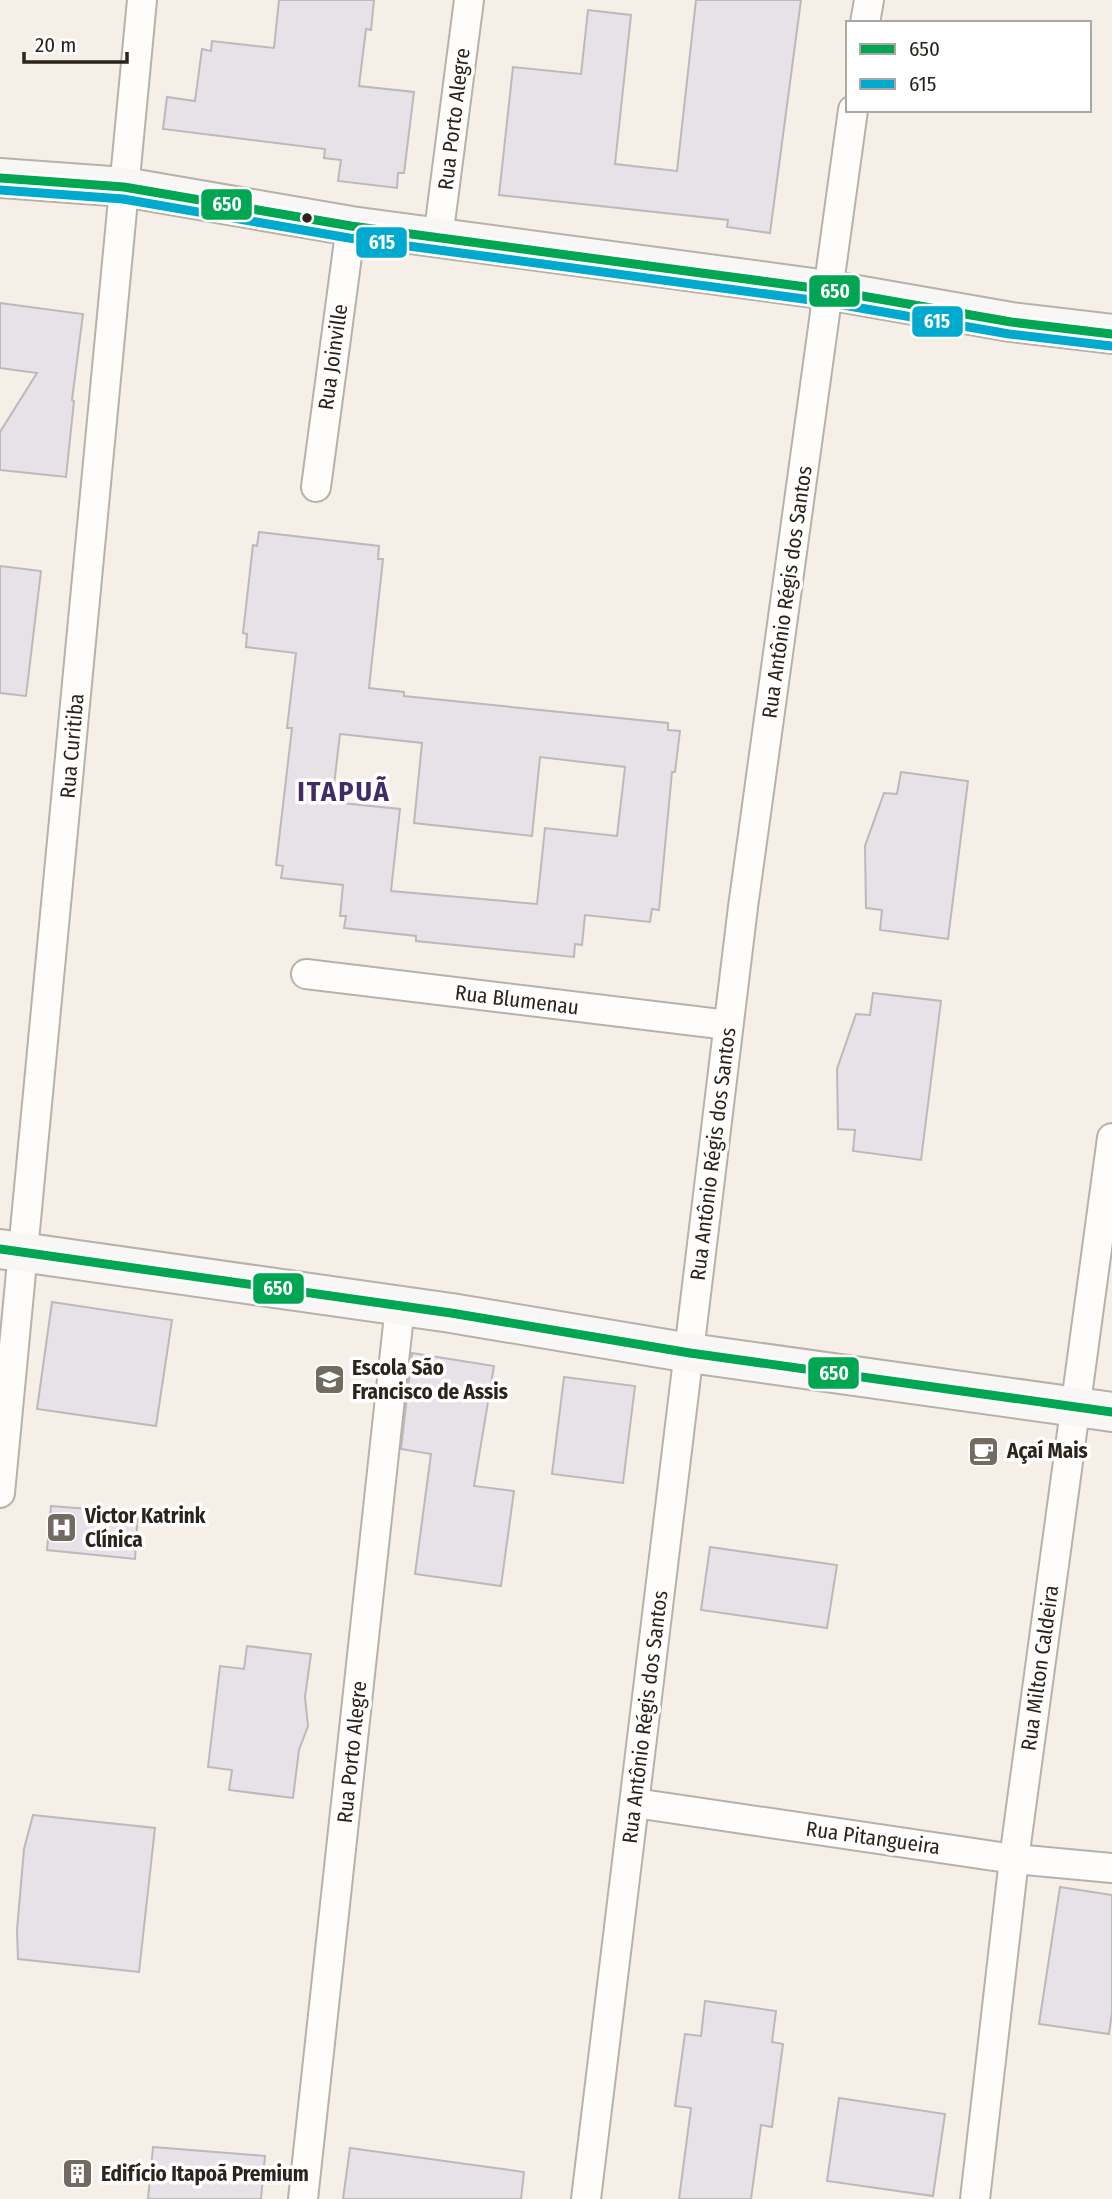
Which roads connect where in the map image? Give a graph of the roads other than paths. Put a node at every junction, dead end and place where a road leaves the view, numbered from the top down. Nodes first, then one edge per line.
1 (142, 0) edge
2 (469, 0) edge
3 (869, 0) edge
4 (865, 21) edge
5 (853, 112) edge
6 (0, 178) edge
7 (124, 187) junction
8 (351, 226) junction
9 (438, 238) junction
10 (828, 290) junction
11 (1112, 334) edge
12 (316, 487) dead end
13 (306, 974) dead end
14 (728, 1025) junction
15 (1112, 1138) edge
16 (12, 1250) edge
17 (400, 1306) junction
18 (690, 1353) junction
19 (1094, 1409) edge
20 (0, 1493) edge
21 (635, 1803) junction
22 (1014, 1859) junction
23 (1112, 1868) edge
24 (303, 2199) edge
25 (586, 2199) edge
26 (975, 2199) edge

1 - 7 street, Rua Curitiba
2 - 9 street, Rua Porto Alegre
3 - 4 street
5 - 10 street, Rua Antônio Régis dos Santos
6 - 7 main road
7 - 8 main road
7 - 16 street, Rua Curitiba
8 - 9 main road
8 - 12 street, Rua Joinville
9 - 10 main road
10 - 11 main road
10 - 14 street, Rua Antônio Régis dos Santos
13 - 14 street, Rua Blumenau
14 - 18 street, Rua Antônio Régis dos Santos
15 - 19 street, Rua Milton Caldeira
16 - 17 main road
16 - 20 street, Rua Curitiba
17 - 18 main road
17 - 24 street, Rua Porto Alegre
18 - 19 main road
18 - 21 street, Rua Antônio Régis dos Santos
19 - 22 street, Rua Milton Caldeira
21 - 22 street, Rua Pitangueira
21 - 25 street, Rua Antônio Régis dos Santos
22 - 23 street, Rua Pitangueira
22 - 26 street, Rua Milton Caldeira

